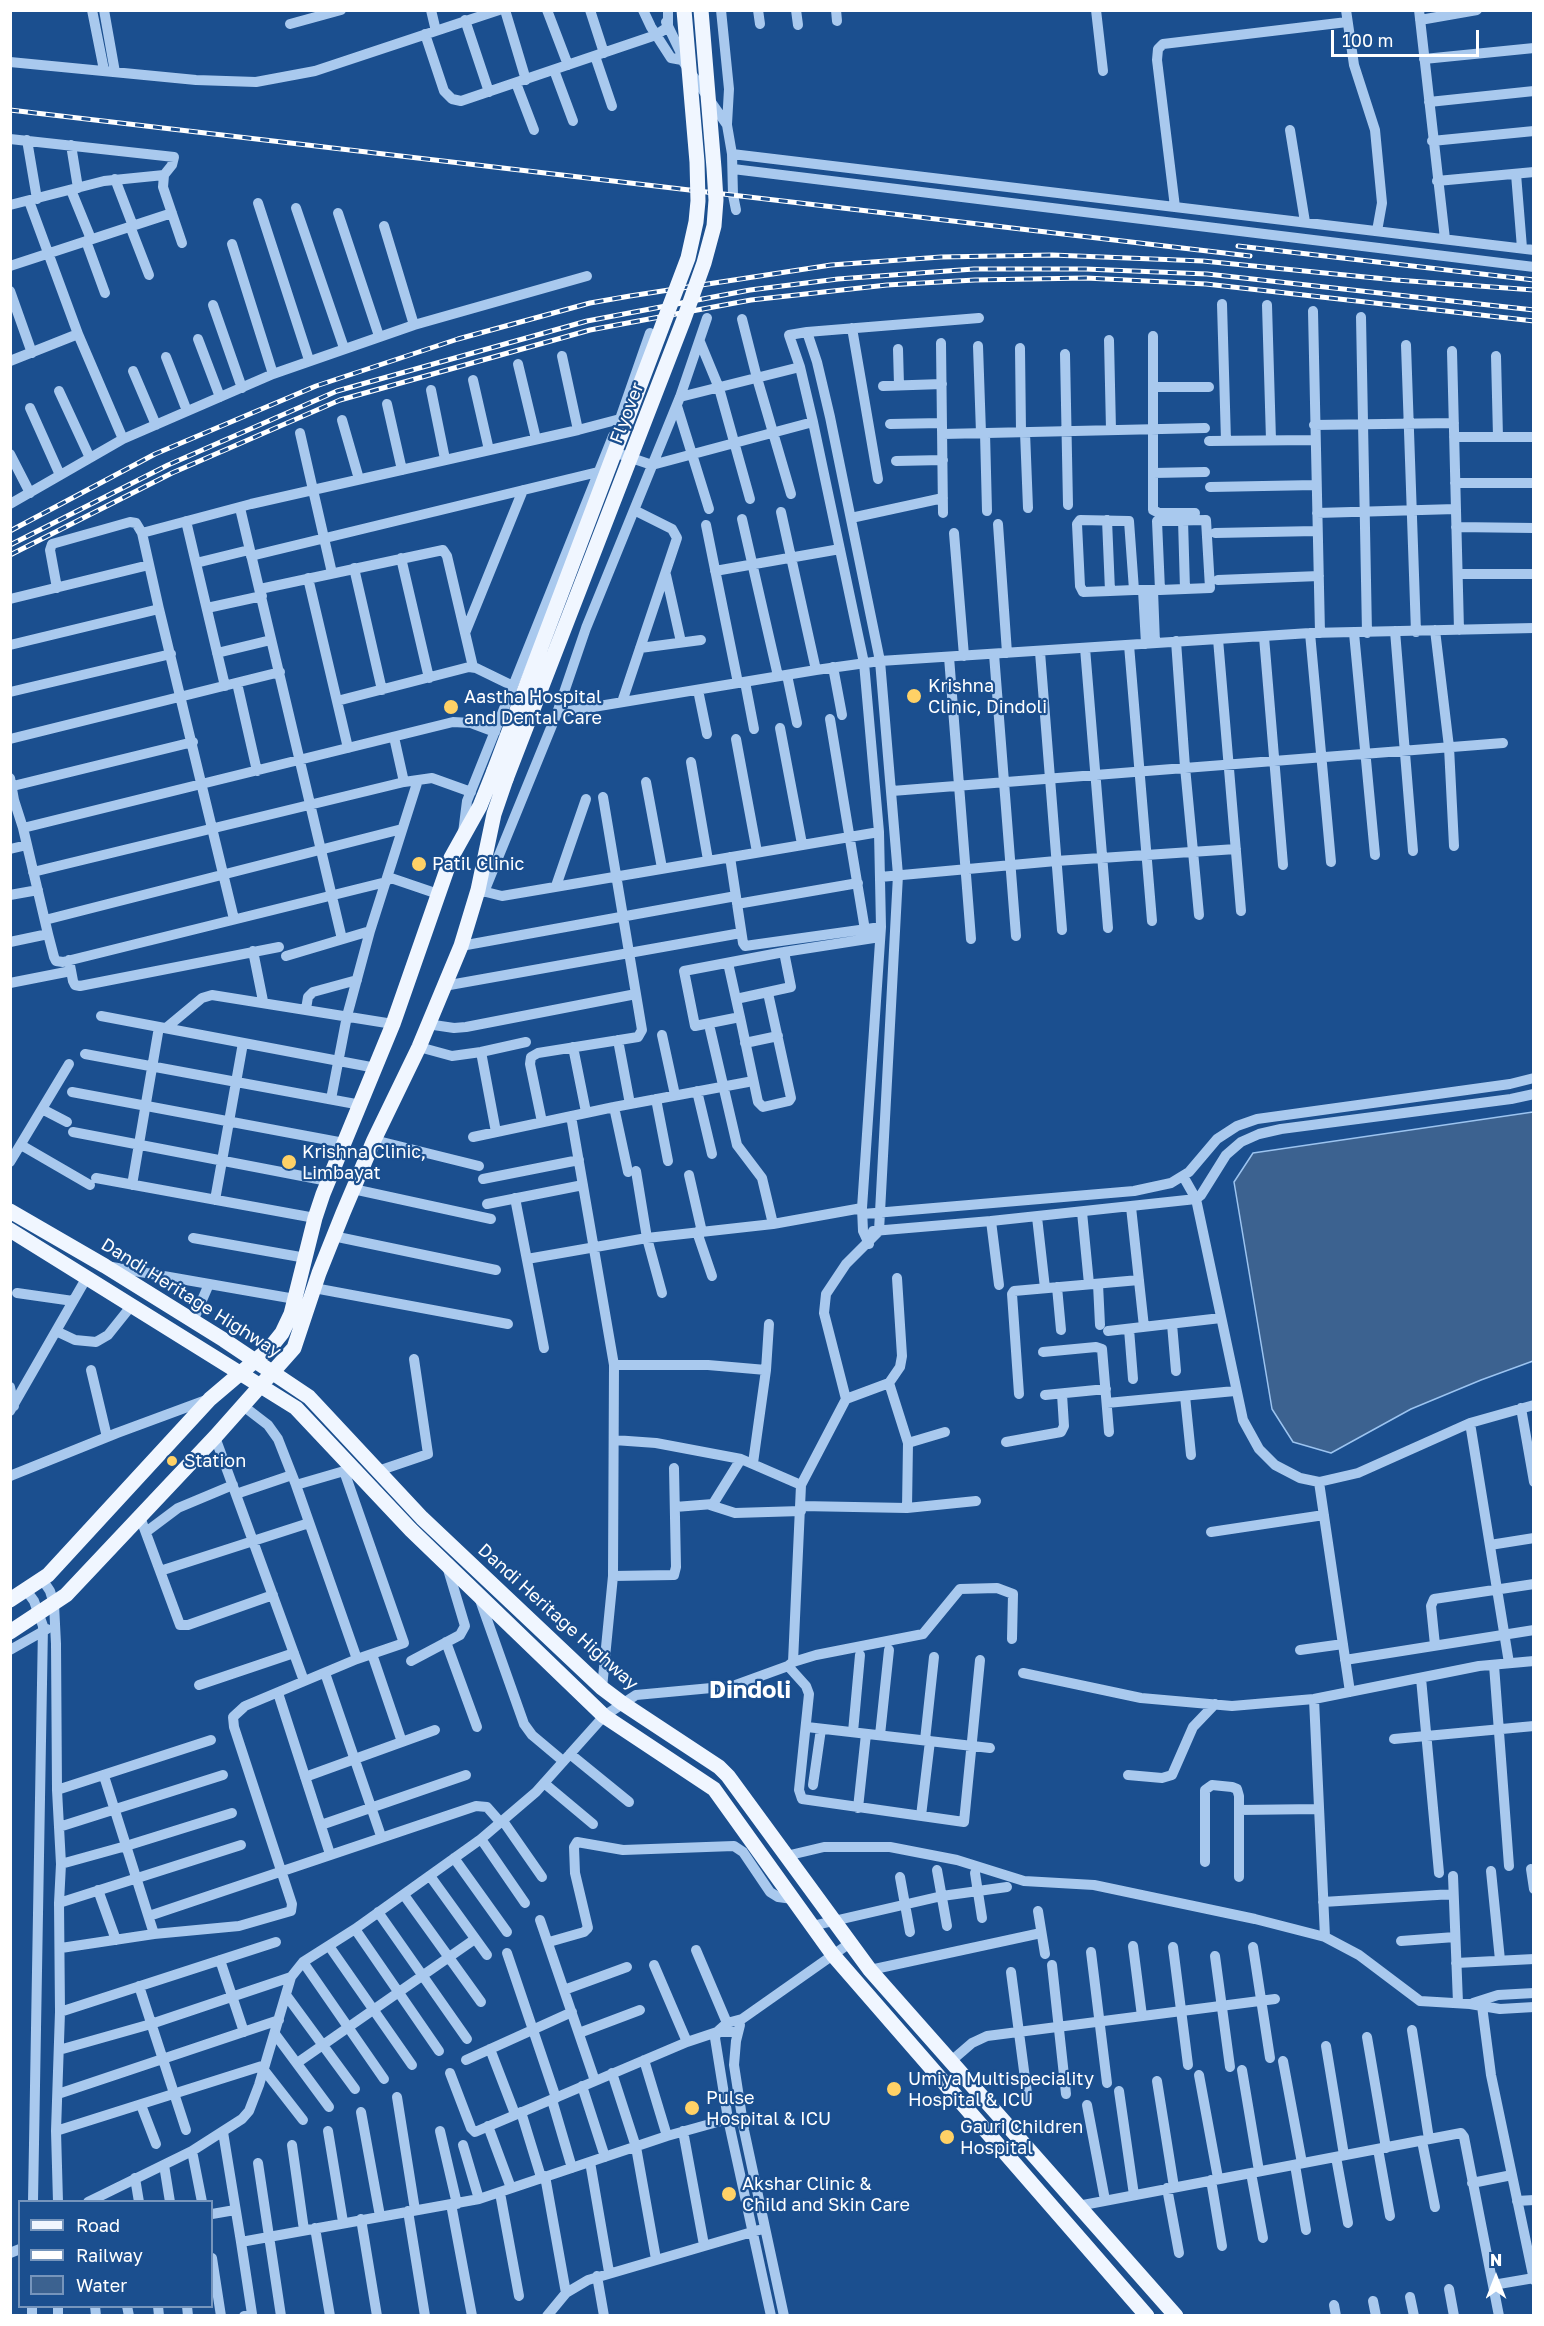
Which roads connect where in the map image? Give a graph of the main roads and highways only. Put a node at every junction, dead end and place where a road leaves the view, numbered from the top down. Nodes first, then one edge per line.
1 (684, 10) edge
2 (700, 10) edge
3 (500, 775) junction
4 (487, 810) junction
5 (11, 1211) edge
6 (10, 1230) edge
7 (254, 1360) junction
8 (239, 1372) junction
9 (272, 1372) junction
10 (259, 1385) junction
11 (10, 1600) edge
12 (10, 1632) edge
13 (1147, 2316) edge
14 (1176, 2316) edge

1 - 3 main road, Flyover, bridge
2 - 3 main road, Flyover, bridge
3 - 4 main road, Flyover
4 - 7 main road
4 - 9 main road
5 - 7 main road, Dandi Heritage Highway
6 - 8 main road
7 - 8 main road
7 - 9 main road, Dandi Heritage Highway
8 - 10 main road
8 - 11 main road
9 - 10 main road
9 - 14 main road, Dandi Heritage Highway
10 - 12 main road
10 - 13 main road

